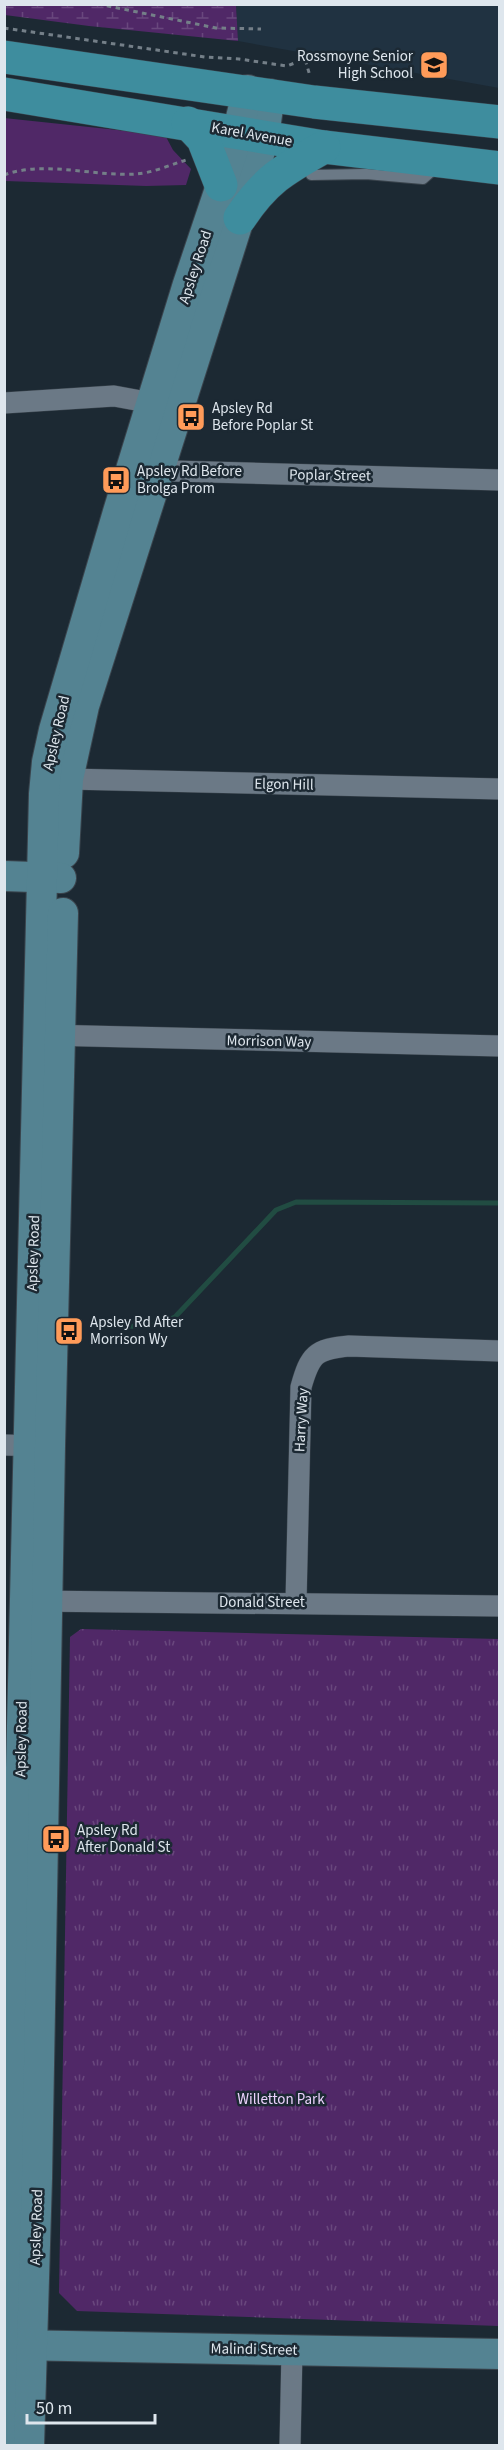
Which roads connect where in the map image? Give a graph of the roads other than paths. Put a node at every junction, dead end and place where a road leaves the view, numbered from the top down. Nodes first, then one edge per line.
1 (4, 57) edge
2 (259, 92) junction
3 (4, 94) edge
4 (500, 122) edge
5 (188, 123) junction
6 (250, 134) junction
7 (317, 161) junction
8 (500, 168) edge
9 (221, 185) junction
10 (240, 218) junction
11 (4, 403) edge
12 (152, 403) junction
13 (161, 469) junction
14 (500, 480) edge
15 (68, 779) junction
16 (500, 789) edge
17 (4, 876) edge
18 (53, 877) junction
19 (50, 1036) junction
20 (500, 1046) edge
21 (500, 1351) edge
22 (28, 1446) edge
23 (36, 1601) junction
24 (296, 1602) junction
25 (500, 1606) edge
26 (24, 1671) edge
27 (12, 1822) edge
28 (11, 1934) edge
29 (10, 2014) edge
30 (10, 2044) edge
31 (18, 2178) edge
32 (20, 2345) junction
33 (292, 2350) junction
34 (500, 2354) edge
35 (5, 2445) edge
36 (29, 2445) edge
37 (290, 2445) edge

1 - 2 main road
2 - 4 main road
2 - 6 main road, Apsley Road
3 - 5 main road, Karel Avenue
5 - 6 main road, Karel Avenue
5 - 9 main road
6 - 7 main road, Karel Avenue
6 - 9 main road, Apsley Road
6 - 10 main road, Apsley Road
7 - 8 main road, Karel Avenue
7 - 10 main road
9 - 12 main road, Apsley Road
10 - 13 main road, Apsley Road
11 - 12 street
12 - 18 main road, Apsley Road
13 - 14 street, Poplar Street
13 - 15 main road, Apsley Road
15 - 16 street, Elgon Hill
15 - 18 main road, Apsley Road
17 - 18 main road
18 - 19 main road, Apsley Road
19 - 20 street, Morrison Way
19 - 22 main road, Apsley Road
21 - 24 street, Harry Way
22 - 23 main road, Apsley Road
23 - 24 street, Donald Street
23 - 26 main road, Apsley Road
24 - 25 street, Donald Street
26 - 27 main road, Apsley Road
26 - 31 main road, Apsley Road
27 - 28 main road, Apsley Road
28 - 29 main road, Apsley Road
29 - 30 main road, Apsley Road
30 - 31 main road, Apsley Road
31 - 32 main road, Apsley Road
32 - 33 main road, Malindi Street
32 - 35 main road, Apsley Road
32 - 36 main road, Apsley Road
33 - 34 main road, Malindi Street
33 - 37 street

